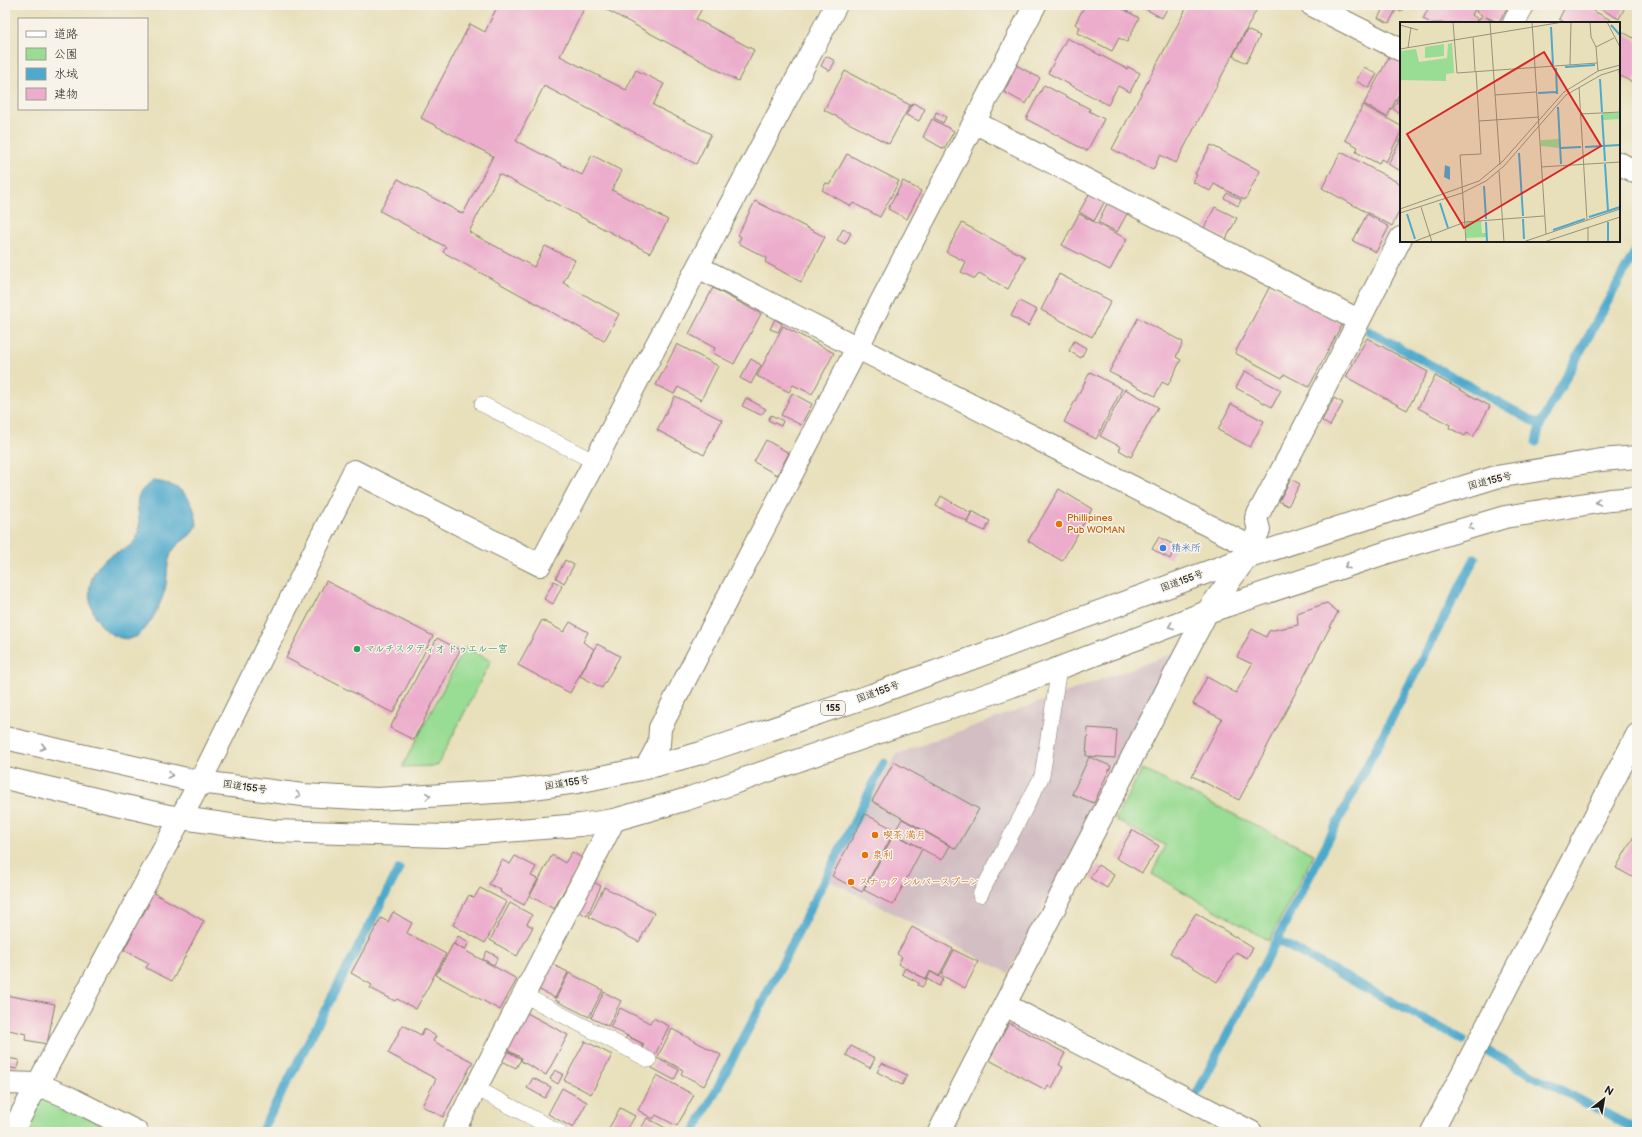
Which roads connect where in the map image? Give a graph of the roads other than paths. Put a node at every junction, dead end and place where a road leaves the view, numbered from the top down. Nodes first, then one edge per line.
1 (836, 5) edge
2 (1035, 5) edge
3 (1312, 5) edge
4 (1523, 5) edge
5 (1514, 22) edge
6 (1400, 49) edge
7 (974, 122) junction
8 (1620, 164) edge
9 (1637, 173) edge
10 (1400, 240) edge
11 (698, 267) junction
12 (1358, 320) junction
13 (857, 347) junction
14 (482, 404) dead end
15 (1637, 457) edge
16 (595, 462) junction
17 (1637, 498) edge
18 (1249, 553) junction
19 (1207, 612) junction
20 (1058, 668) junction
21 (5, 738) edge
22 (1635, 746) edge
23 (646, 768) junction
24 (5, 778) edge
25 (200, 782) junction
26 (182, 818) junction
27 (614, 820) junction
28 (980, 895) dead end
29 (524, 995) junction
30 (1005, 1005) junction
31 (649, 1060) dead end
32 (5, 1083) edge
33 (37, 1084) junction
34 (476, 1088) junction
35 (12, 1132) edge
36 (137, 1132) edge
37 (453, 1132) edge
38 (559, 1132) edge
39 (940, 1132) edge
40 (1251, 1132) edge
41 (1432, 1132) edge

1 - 11 main road
2 - 7 main road
3 - 6 main road
4 - 5 main road
7 - 12 main road
7 - 13 main road
8 - 9 main road
10 - 12 main road
11 - 13 main road
11 - 16 main road
12 - 18 main road
13 - 18 main road
13 - 23 main road
14 - 16 lane
15 - 18 main road, 国道155号 / 155
16 - 25 main road
17 -> 19 main road
18 - 19 main road
18 - 23 main road, 国道155号 / 155
19 -> 20 main road
19 - 30 main road
20 - 27 main road
20 - 28 lane
21 -> 25 main road, 国道155号 / 155
22 - 41 main road
25 -> 23 main road, 国道155号 / 155
24 - 26 main road
25 - 26 main road
26 - 27 main road
26 - 33 main road
27 - 29 main road
29 - 31 lane
29 - 34 main road
30 - 39 main road
30 - 40 main road
32 - 33 main road
33 - 35 main road
33 - 36 main road
34 - 37 main road
34 - 38 lane

